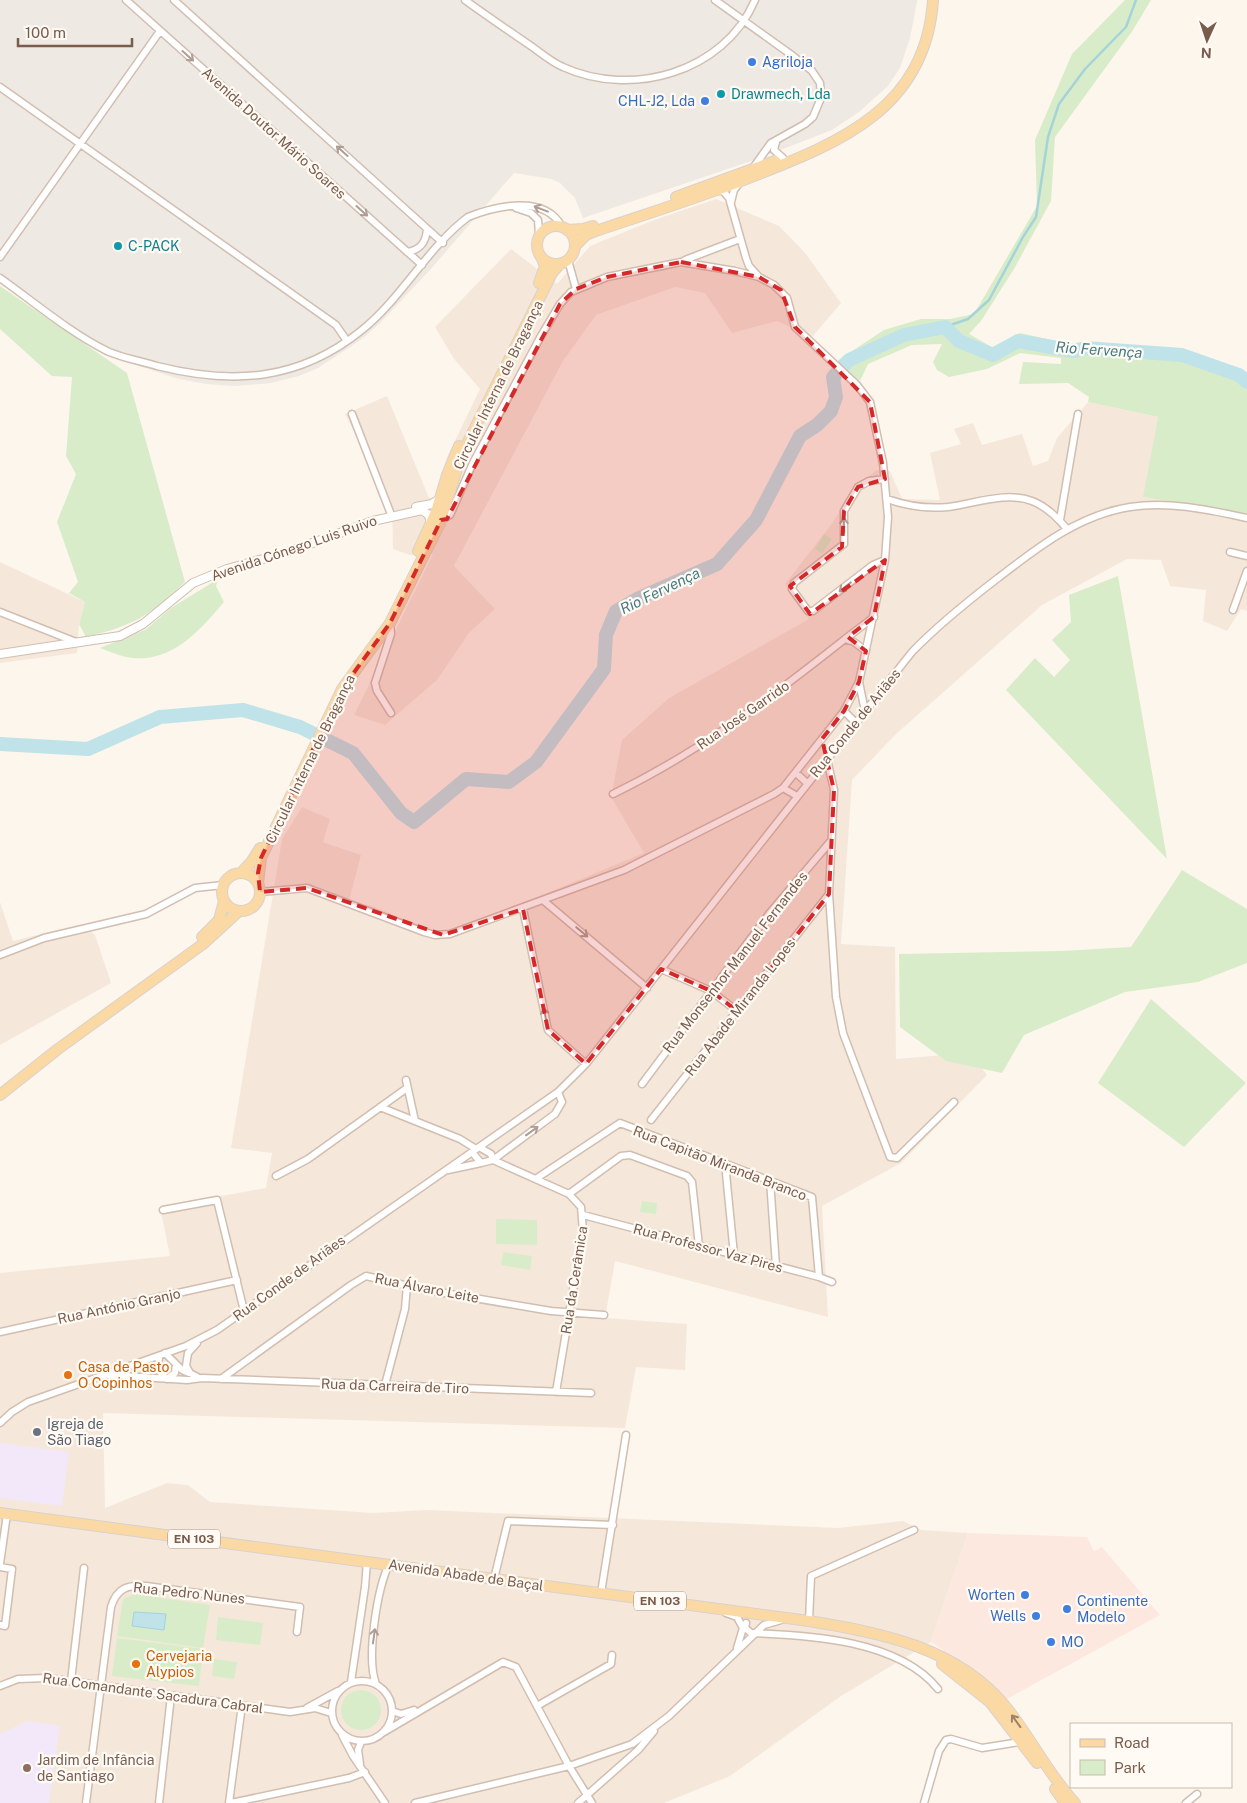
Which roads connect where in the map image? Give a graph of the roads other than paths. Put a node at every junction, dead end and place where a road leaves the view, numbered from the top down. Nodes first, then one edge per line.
1 (126, 0) edge
2 (174, 0) edge
3 (465, 0) edge
4 (715, 0) edge
5 (755, 0) edge
6 (928, 0) edge
7 (933, 0) edge
8 (742, 22) junction
9 (160, 31) junction
10 (0, 87) edge
11 (776, 141) junction
12 (80, 144) junction
13 (783, 158) junction
14 (768, 163) junction
15 (751, 170) junction
16 (740, 182) junction
17 (716, 190) junction
18 (698, 197) junction
19 (731, 204) junction
20 (513, 207) junction
21 (564, 228) junction
22 (428, 229) junction
23 (539, 235) junction
24 (740, 239) junction
25 (443, 242) junction
26 (575, 246) junction
27 (408, 252) junction
28 (0, 257) edge
29 (542, 259) junction
30 (564, 262) junction
31 (681, 262) junction
32 (422, 265) junction
33 (759, 277) junction
34 (0, 278) edge
35 (576, 289) junction
36 (347, 340) junction
37 (352, 414) dead end
38 (1078, 414) dead end
39 (885, 479) junction
40 (440, 498) junction
41 (887, 499) junction
42 (408, 512) junction
43 (392, 517) junction
44 (1247, 518) edge
45 (441, 520) junction
46 (1060, 520) junction
47 (431, 524) junction
48 (1068, 529) junction
49 (1230, 552) dead end
50 (1247, 556) edge
51 (885, 560) junction
52 (1247, 571) edge
53 (1233, 610) dead end
54 (0, 612) edge
55 (874, 617) junction
56 (390, 623) junction
57 (845, 639) junction
58 (79, 644) junction
59 (866, 651) junction
60 (0, 654) edge
61 (859, 682) junction
62 (334, 701) junction
63 (844, 711) junction
64 (865, 712) junction
65 (391, 713) dead end
66 (856, 723) junction
67 (827, 759) junction
68 (796, 772) junction
69 (297, 776) junction
70 (807, 783) junction
71 (783, 788) junction
72 (613, 794) dead end
73 (797, 796) junction
74 (830, 842) junction
75 (241, 873) junction
76 (223, 885) junction
77 (259, 888) junction
78 (829, 894) junction
79 (224, 901) junction
80 (544, 901) junction
81 (523, 909) junction
82 (238, 911) junction
83 (0, 950) edge
84 (13, 950) junction
85 (0, 956) edge
86 (661, 969) junction
87 (647, 988) junction
88 (711, 991) junction
89 (737, 1011) junction
90 (586, 1064) junction
91 (406, 1080) dead end
92 (642, 1084) dead end
93 (407, 1088) junction
94 (0, 1089) edge
95 (558, 1092) junction
96 (0, 1095) edge
97 (954, 1102) dead end
98 (380, 1107) junction
99 (652, 1120) dead end
100 (415, 1121) junction
101 (490, 1140) junction
102 (476, 1149) junction
103 (492, 1157) junction
104 (480, 1163) junction
105 (725, 1163) junction
106 (442, 1171) junction
107 (276, 1176) dead end
108 (537, 1178) junction
109 (770, 1180) junction
110 (570, 1194) junction
111 (163, 1210) dead end
112 (583, 1215) junction
113 (699, 1246) junction
114 (734, 1255) junction
115 (776, 1266) junction
116 (819, 1277) junction
117 (237, 1280) junction
118 (832, 1282) dead end
119 (407, 1285) junction
120 (244, 1312) junction
121 (569, 1314) junction
122 (604, 1315) dead end
123 (0, 1332) edge
124 (201, 1339) junction
125 (162, 1355) junction
126 (176, 1364) junction
127 (102, 1374) junction
128 (190, 1374) junction
129 (199, 1378) junction
130 (167, 1379) junction
131 (221, 1379) junction
132 (385, 1385) junction
133 (556, 1392) junction
134 (591, 1394) dead end
135 (0, 1423) edge
136 (626, 1435) dead end
137 (4, 1514) edge
138 (612, 1525) junction
139 (914, 1530) dead end
140 (366, 1562) junction
141 (389, 1564) junction
142 (0, 1566) edge
143 (84, 1568) dead end
144 (494, 1579) junction
145 (601, 1593) junction
146 (719, 1609) junction
147 (756, 1614) junction
148 (790, 1619) junction
149 (809, 1621) junction
150 (746, 1623) junction
151 (0, 1625) edge
152 (297, 1632) dead end
153 (758, 1632) junction
154 (743, 1634) junction
155 (929, 1651) junction
156 (734, 1652) junction
157 (612, 1654) dead end
158 (71, 1681) junction
159 (351, 1682) junction
160 (376, 1684) junction
161 (101, 1685) junction
162 (0, 1686) edge
163 (340, 1689) junction
164 (938, 1689) dead end
165 (171, 1696) junction
166 (429, 1704) junction
167 (242, 1705) junction
168 (537, 1706) junction
169 (306, 1709) junction
170 (392, 1711) junction
171 (331, 1713) junction
172 (661, 1722) junction
173 (384, 1732) junction
174 (342, 1734) junction
175 (361, 1742) junction
176 (1020, 1742) junction
177 (360, 1765) junction
178 (569, 1766) junction
179 (365, 1772) junction
180 (1197, 1794) dead end
181 (587, 1795) junction
182 (86, 1803) edge
183 (159, 1803) edge
184 (230, 1803) edge
185 (385, 1803) edge
186 (415, 1803) edge
187 (578, 1803) edge
188 (592, 1803) edge
189 (924, 1803) edge
190 (1065, 1803) edge
191 (1074, 1803) edge
192 (1186, 1803) edge

1 - 9 street, Avenida Doutor Mário Soares
22 -> 2 street
3 - 8 street
4 - 8 street
5 - 8 street
6 - 13 main road
7 - 16 main road
8 - 11 street
9 - 12 street
9 -> 27 street, Avenida Doutor Mário Soares
10 - 12 street
11 - 13 street
11 - 14 street
11 - 15 street
12 - 28 street
12 - 36 street
13 - 14 main road
14 - 15 main road
14 - 18 main road
15 - 21 main road
16 - 17 main road
16 - 19 street
17 - 18 main road
17 - 19 street
18 - 26 main road
19 - 24 street
21 -> 20 street
20 - 23 street
20 - 25 street
21 - 23 main road
21 - 26 main road
22 - 25 street
22 - 27 street
23 - 29 main road
24 - 31 street
24 - 33 street
25 - 32 street
26 - 30 main road
27 - 32 street, Avenida Doutor Mário Soares
29 - 30 main road
29 - 40 main road, Circular Interna de Bragança
30 - 35 street
30 - 45 main road, Circular Interna de Bragança
31 - 33 street
31 - 35 street
32 - 36 street
33 - 39 street
34 - 36 street
35 - 45 street
37 - 43 street
38 - 46 street
39 - 41 street
51 -> 39 street
40 - 42 street, Avenida Cónego Luis Ruivo
40 - 47 main road, Circular Interna de Bragança
41 - 46 street
41 - 51 street
42 - 43 street, Avenida Cónego Luis Ruivo
42 - 47 street
43 - 58 street, Avenida Cónego Luis Ruivo
44 - 48 street, Rua Conde de Ariães
45 - 56 main road, Circular Interna de Bragança
46 - 48 street
47 - 62 main road, Circular Interna de Bragança
48 - 64 street, Rua Conde de Ariães
49 - 50 street
51 - 55 street
52 - 53 street
54 - 58 street
55 - 57 street, Rua José Garrido
55 - 59 street
56 - 62 main road, Circular Interna de Bragança
56 - 65 street
57 - 59 street
57 - 72 street, Rua José Garrido
58 - 60 street, Avenida Cónego Luis Ruivo
59 - 61 street
61 - 63 street
61 - 64 street
62 - 69 main road, Circular Interna de Bragança
63 - 66 street
63 - 68 street
64 - 66 street, Rua Conde de Ariães
66 - 67 street, Rua Conde de Ariães
67 - 70 street, Rua Conde de Ariães
67 - 74 street
68 - 70 street
68 - 71 street
69 - 75 main road, Circular Interna de Bragança
69 - 77 main road, Circular Interna de Bragança
70 - 73 street, Rua Conde de Ariães
71 - 73 street
71 - 80 street
73 - 86 street, Rua Conde de Ariães
74 - 78 street
74 - 88 street, Rua Monsenhor Manuel Fernandes
75 - 76 main road
75 - 77 main road
76 - 79 main road
76 - 84 street
77 - 81 street
77 - 82 main road
78 - 89 street, Rua Abade Miranda Lopes
78 - 97 street
79 - 82 main road
79 - 94 main road
80 - 81 street
80 -> 87 street
90 -> 81 street
82 - 96 main road
83 - 84 street
84 - 85 street
86 - 87 street, Rua Conde de Ariães
86 - 88 street
87 - 90 street, Rua Conde de Ariães
88 - 89 street
88 - 92 street, Rua Monsenhor Manuel Fernandes
89 - 99 street, Rua Abade Miranda Lopes
90 - 95 street, Rua Conde de Ariães
91 - 93 street
93 - 98 street
93 - 100 street
95 - 101 street, Rua Conde de Ariães
103 -> 95 street
98 - 100 street
98 - 107 street
100 - 102 street
101 - 102 street, Rua Conde de Ariães
101 - 103 street
102 - 103 street
102 - 104 street
102 - 106 street, Rua Conde de Ariães
103 - 104 street
103 - 108 street
104 - 106 street
105 - 108 street, Rua Capitão Miranda Branco
105 - 109 street, Rua Capitão Miranda Branco
105 - 114 street
106 - 120 street, Rua Conde de Ariães
108 - 110 street
109 - 115 street
109 - 116 street, Rua Capitão Miranda Branco
110 - 112 street, Rua da Cerâmica
110 - 113 street
111 - 117 street
112 - 113 street, Rua Professor Vaz Pires
112 - 121 street, Rua da Cerâmica
113 - 114 street, Rua Professor Vaz Pires
114 - 115 street, Rua Professor Vaz Pires
115 - 116 street, Rua Professor Vaz Pires
116 - 118 street, Rua Professor Vaz Pires
117 - 120 street
117 - 123 street, Rua António Granjo
119 - 121 street, Rua Álvaro Leite
119 - 131 street, Rua Álvaro Leite
119 - 132 street
120 - 124 street, Rua Conde de Ariães
121 - 122 street, Rua Álvaro Leite
121 - 133 street, Rua da Cerâmica
124 - 125 street, Rua Conde de Ariães
124 - 128 street
125 - 126 street
125 - 127 street, Rua Conde de Ariães
125 - 130 street
126 - 128 street
126 - 130 street
127 - 130 street, Rua da Carreira de Tiro
127 - 135 street, Rua Conde de Ariães
128 - 129 street
129 - 130 street, Rua da Carreira de Tiro
129 - 131 street, Rua da Carreira de Tiro
131 - 132 street, Rua da Carreira de Tiro
132 - 133 street, Rua da Carreira de Tiro
133 - 134 street, Rua da Carreira de Tiro
136 - 138 street
137 - 140 main road, Avenida Abade de Baçal / EN 103
137 - 142 street
138 - 144 street
138 - 145 street
139 - 149 street
140 - 141 main road, Avenida Abade de Baçal / EN 103
140 - 159 street
141 - 144 main road, Avenida Abade de Baçal / EN 103
160 -> 141 street
142 - 151 street
143 - 158 street
144 - 145 main road, Avenida Abade de Baçal / EN 103
145 - 146 main road, Avenida Abade de Baçal / EN 103
146 - 147 main road, Avenida Abade de Baçal / EN 103
146 - 154 street
147 - 148 main road, Avenida Abade de Baçal / EN 103
147 - 150 street
147 - 153 street
148 - 149 main road, Avenida Abade de Baçal / EN 103
148 - 153 street
149 - 155 main road, Avenida Abade de Baçal / EN 103
150 - 153 street
150 - 154 street
152 - 161 street, Rua Pedro Nunes
153 - 156 street
153 - 164 street
154 - 156 street
155 - 176 main road, Avenida Abade de Baçal / EN 103
191 -> 155 main road, Avenida Abade de Baçal / EN 103
156 - 172 street
157 - 168 street
158 - 161 street, Rua Comandante Sacadura Cabral
158 - 162 street, Rua Comandante Sacadura Cabral
159 - 160 street
159 - 163 street
160 - 170 street
161 - 165 street, Rua Comandante Sacadura Cabral
161 - 182 street, Rua Pedro Nunes
163 - 169 street, Rua Comandante Sacadura Cabral
163 - 171 street
165 - 167 street, Rua Comandante Sacadura Cabral
165 - 183 street
166 - 168 street
166 - 170 street
166 - 173 street
167 - 169 street, Rua Comandante Sacadura Cabral
167 - 184 street
168 - 178 street
169 - 171 street, Rua Comandante Sacadura Cabral
170 - 173 street
171 - 174 street
172 - 178 street
172 - 181 street
173 - 175 street
174 - 175 street
174 - 177 street
175 - 177 street
176 - 189 street
176 - 190 main road, Avenida Abade de Baçal / EN 103
177 - 179 street
178 - 181 street
178 - 186 street
179 - 184 street
179 - 185 street
180 - 192 street
181 - 187 street
181 - 188 street

